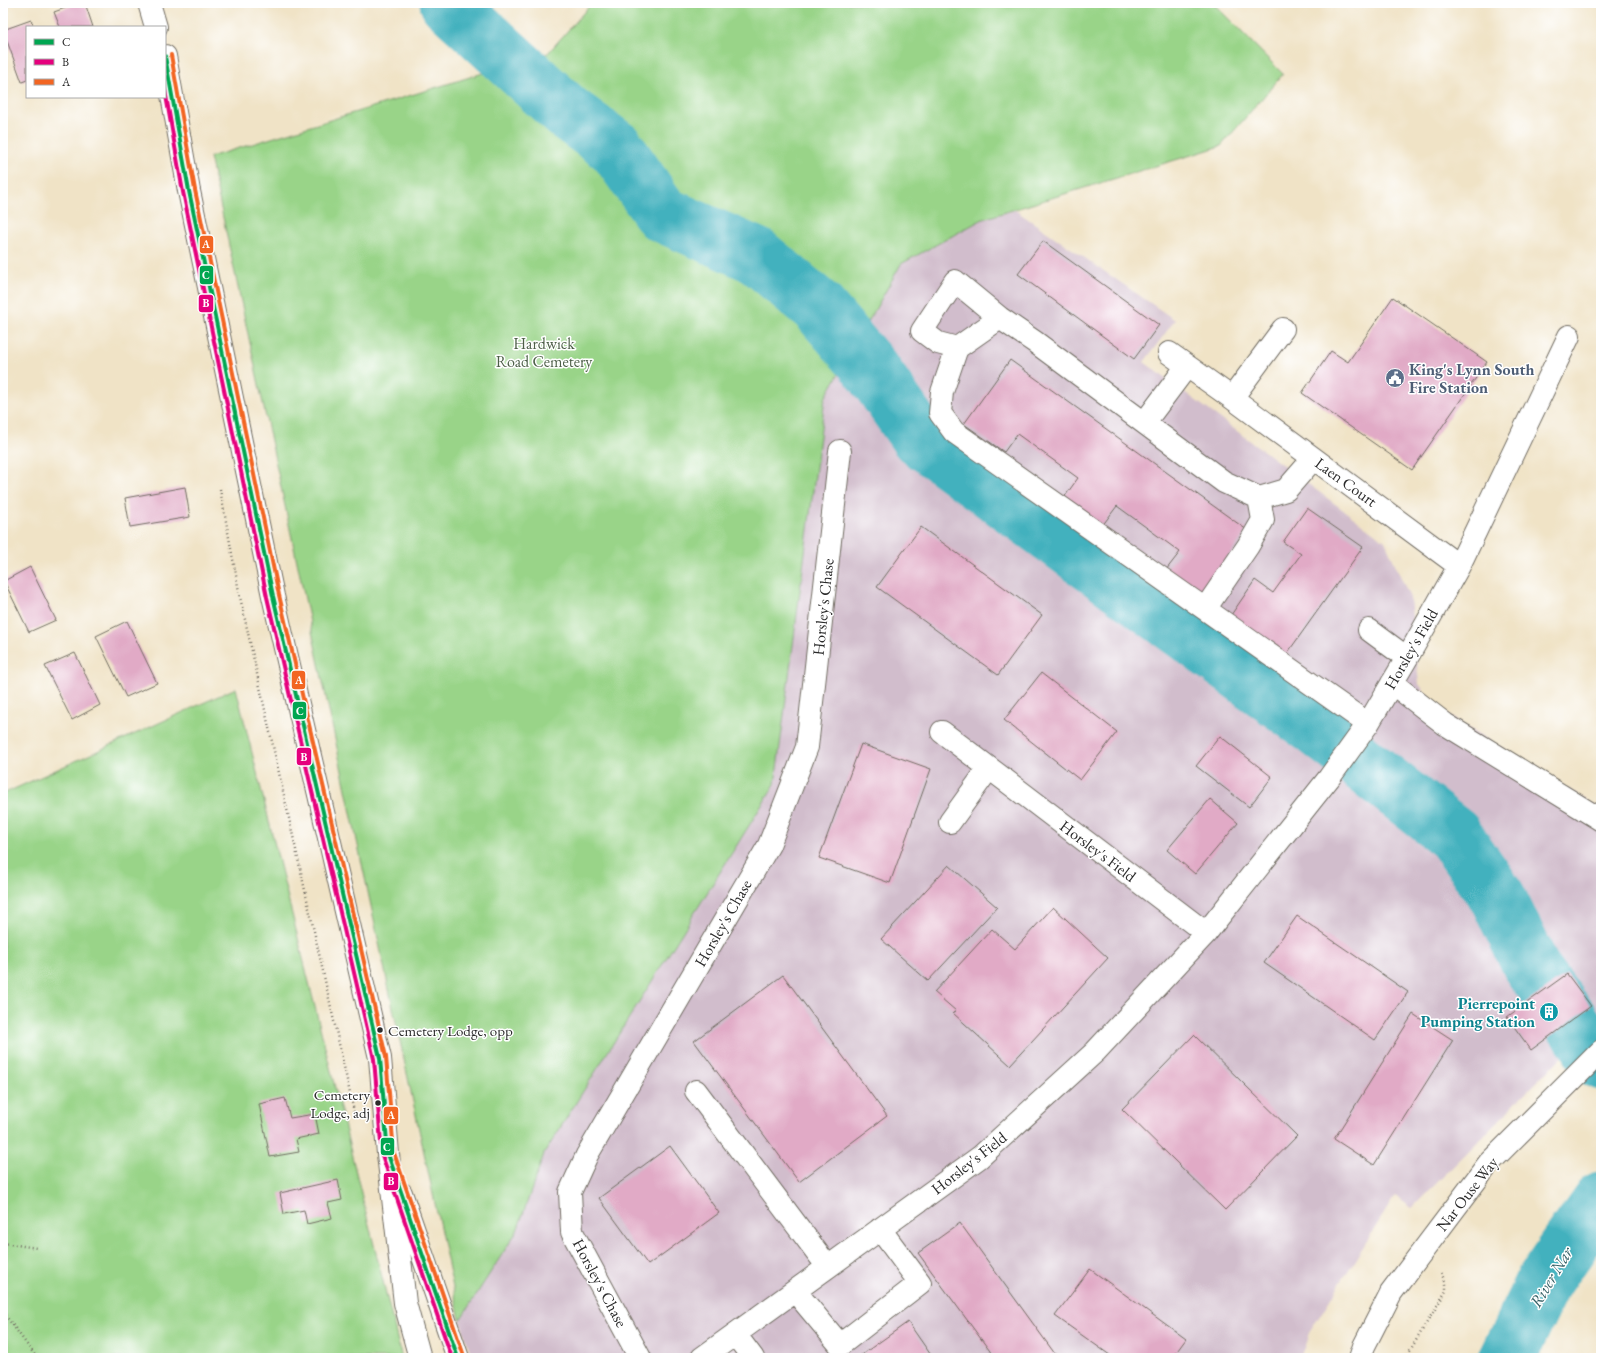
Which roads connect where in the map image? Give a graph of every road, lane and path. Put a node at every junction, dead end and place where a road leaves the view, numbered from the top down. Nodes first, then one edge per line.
1 (149, 3) edge
2 (156, 26) edge
3 (166, 62) edge
4 (1000, 318) junction
5 (1283, 329) dead end
6 (1569, 336) dead end
7 (957, 348) junction
8 (1169, 353) dead end
9 (1187, 366) junction
10 (1232, 398) junction
11 (1145, 422) junction
12 (840, 451) dead end
13 (1313, 459) junction
14 (1259, 498) junction
15 (1459, 566) junction
16 (1205, 609) junction
17 (1369, 630) dead end
18 (1407, 658) junction
19 (1392, 683) junction
20 (1364, 729) junction
21 (942, 732) dead end
22 (989, 768) junction
23 (1601, 820) edge
24 (950, 822) dead end
25 (1206, 933) junction
26 (1601, 1051) edge
27 (696, 1091) dead end
28 (388, 1154) junction
29 (880, 1229) junction
30 (3, 1243) edge
31 (37, 1248) dead end
32 (828, 1267) junction
33 (1440, 1272) dead end
34 (795, 1291) junction
35 (3, 1312) edge
36 (735, 1334) junction
37 (37, 1358) edge
38 (420, 1358) edge
39 (458, 1358) edge
40 (640, 1358) edge
41 (702, 1358) edge
42 (753, 1358) edge
43 (1360, 1358) edge
44 (1407, 1358) edge

1 - 2 street
3 - 28 street
4 - 7 street
4 - 7 street
4 - 11 street
5 - 10 street
6 - 15 street, Horsley's Field
7 - 16 street
8 - 9 street, Laen Court
9 - 10 street, Laen Court
9 - 11 street
10 - 13 street, Laen Court
11 - 14 street
12 - 40 street, Horsley's Chase
13 - 14 street
13 - 15 street, Laen Court
14 - 16 street
15 - 18 street, Horsley's Field
16 - 20 street
17 - 18 street
18 - 19 street, Horsley's Field
19 - 20 street, Horsley's Field
19 - 23 street
20 - 25 street, Horsley's Field
21 - 22 street, Horsley's Field
22 - 24 street
22 - 25 street, Horsley's Field
25 - 29 street, Horsley's Field
26 - 43 street, Nar Ouse Way
27 - 32 street
28 - 38 street
28 - 39 street
29 - 32 street, Horsley's Field
29 - 34 street
30 - 31 path
32 - 34 street, Horsley's Field
33 - 44 path
34 - 36 street, Horsley's Field
35 - 37 path
36 - 41 street, Horsley's Field
36 - 42 street

